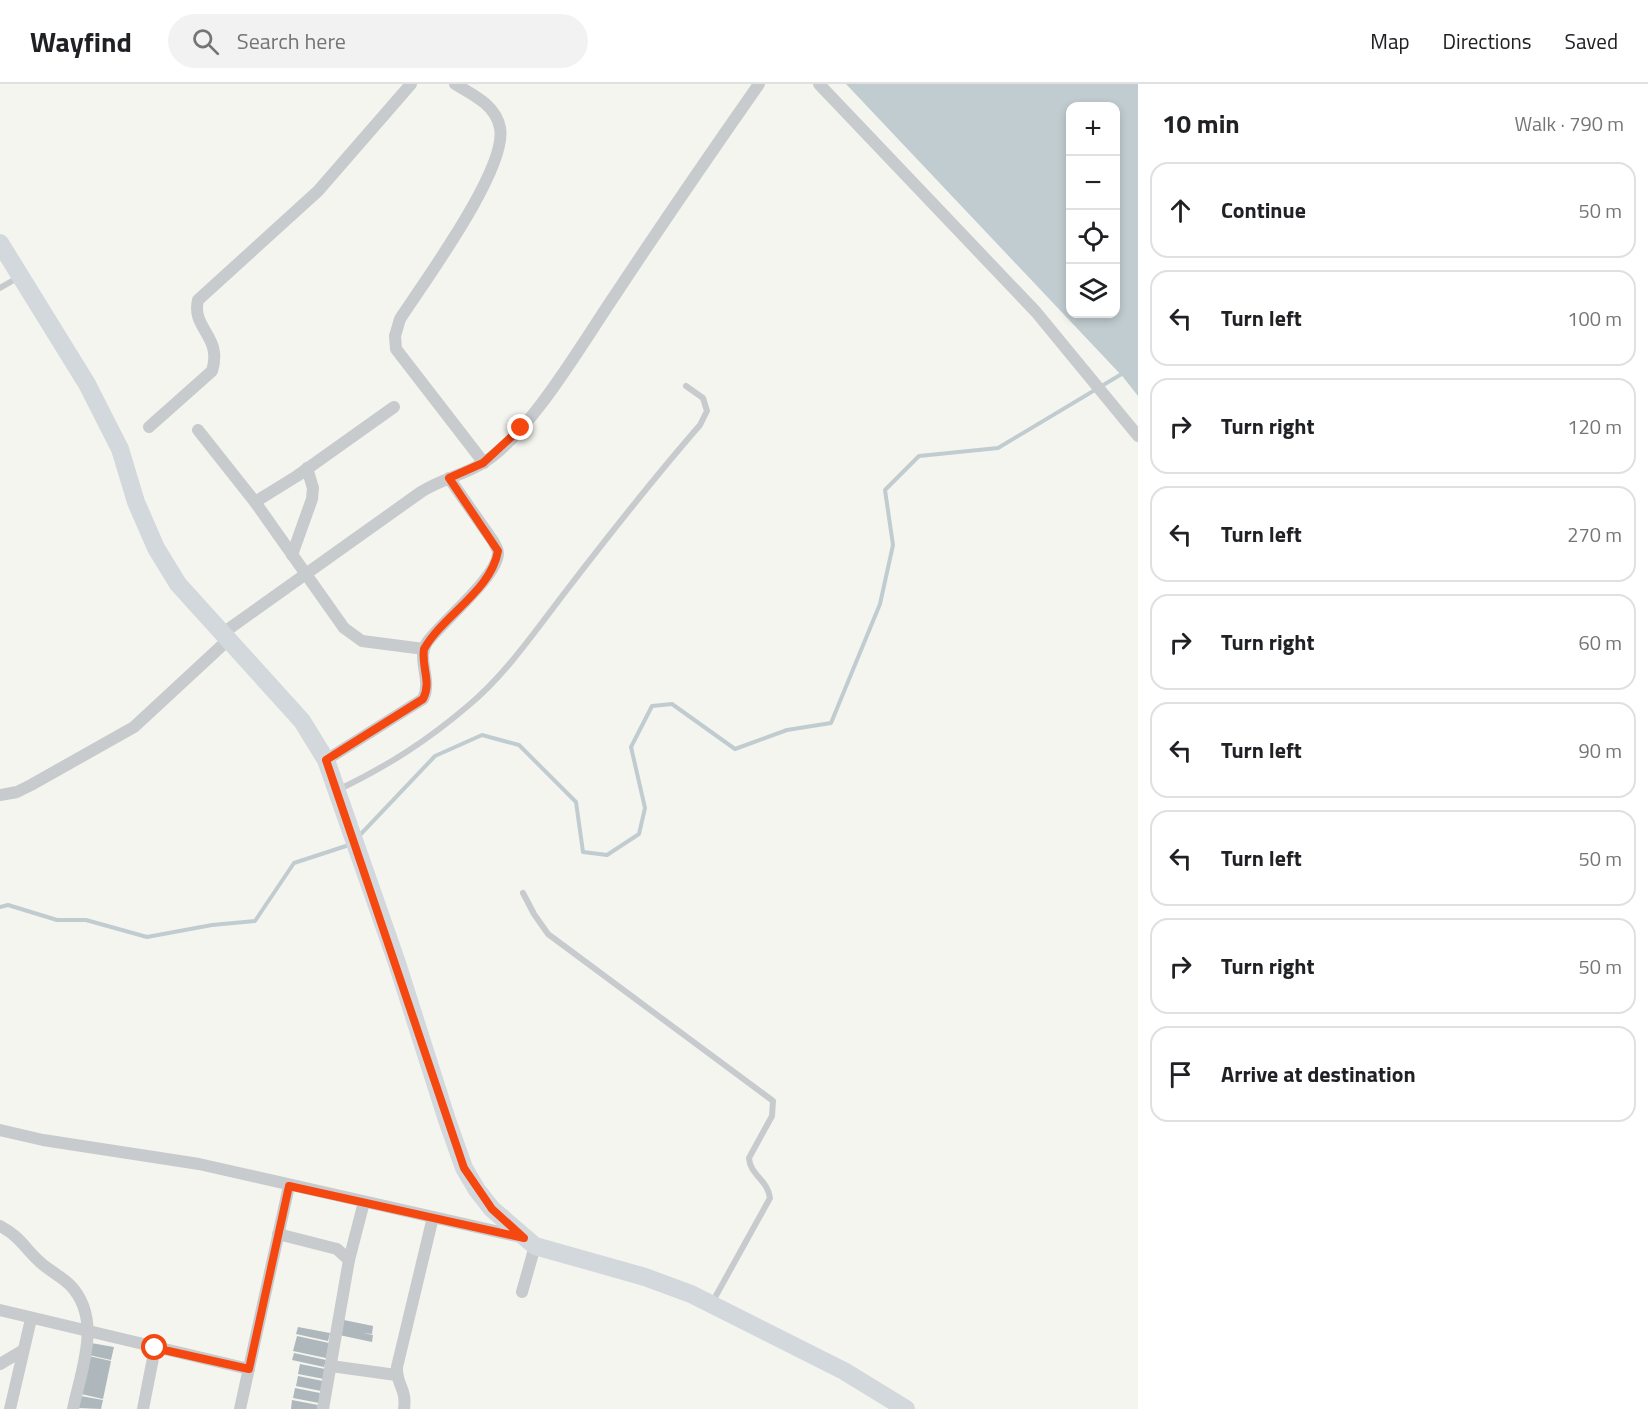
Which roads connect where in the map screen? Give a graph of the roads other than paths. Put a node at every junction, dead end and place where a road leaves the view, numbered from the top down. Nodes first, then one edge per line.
1 (411, 84) edge
2 (455, 84) edge
3 (759, 84) edge
4 (819, 84) edge
5 (0, 243) edge
6 (19, 276) junction
7 (0, 288) edge
8 (686, 386) dead end
9 (394, 407) dead end
10 (149, 427) dead end
11 (198, 430) dead end
12 (1138, 436) edge
13 (483, 463) junction
14 (307, 468) junction
15 (449, 478) junction
16 (255, 502) junction
17 (292, 555) junction
18 (304, 574) junction
19 (226, 636) junction
20 (424, 649) junction
21 (326, 760) junction
22 (336, 791) junction
23 (0, 795) edge
24 (523, 893) dead end
25 (0, 1130) edge
26 (289, 1186) junction
27 (364, 1202) junction
28 (433, 1217) junction
29 (0, 1226) edge
30 (278, 1234) junction
31 (529, 1242) junction
32 (349, 1260) junction
33 (522, 1292) dead end
34 (712, 1304) junction
35 (0, 1310) edge
36 (31, 1319) junction
37 (89, 1332) junction
38 (155, 1348) junction
39 (22, 1351) junction
40 (0, 1364) edge
41 (331, 1366) junction
42 (249, 1369) junction
43 (396, 1376) junction
44 (10, 1409) edge
45 (73, 1409) edge
46 (143, 1409) edge
47 (240, 1409) edge
48 (323, 1409) edge
49 (404, 1409) edge
50 (906, 1409) edge

1 - 10 street
2 - 13 street
3 - 13 street
4 - 12 street
5 - 6 street
6 - 7 lane
6 - 19 street
8 - 22 lane
9 - 14 street
11 - 16 street
13 - 15 street
14 - 16 street
14 - 17 street
15 - 18 street
15 - 20 street
16 - 17 street
17 - 18 street
18 - 19 street
18 - 20 street
19 - 21 street
19 - 23 street
20 - 21 street
21 - 22 street
22 - 31 street
24 - 34 lane
25 - 26 street
26 - 27 street
26 - 30 street
27 - 28 street
27 - 32 street
28 - 31 street
28 - 43 street
29 - 37 street
30 - 32 street
30 - 42 street
31 - 33 street
31 - 34 street
32 - 41 street
34 - 50 street
35 - 36 street
36 - 37 street
36 - 39 street
37 - 38 street
37 - 45 street
38 - 42 street
38 - 46 street
39 - 40 street
39 - 44 street
41 - 43 street
41 - 48 street
42 - 47 street
43 - 49 street

